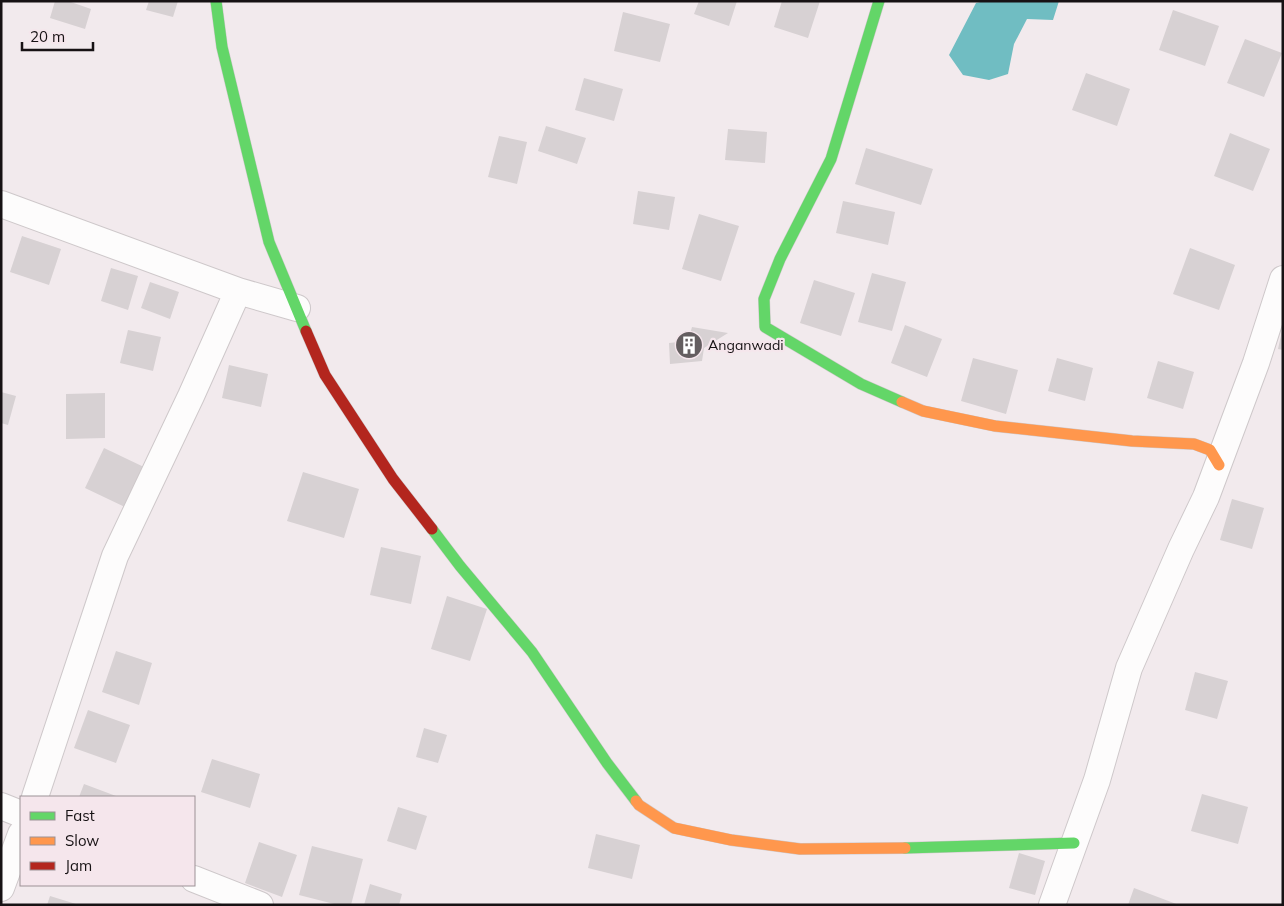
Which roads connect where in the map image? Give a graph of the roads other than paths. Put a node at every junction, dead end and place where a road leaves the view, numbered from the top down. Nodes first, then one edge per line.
1 (216, 1) edge
2 (879, 1) edge
3 (1, 204) edge
4 (1283, 279) edge
5 (238, 291) junction
6 (297, 308) junction
7 (1219, 465) junction
8 (35, 796) edge
9 (1, 806) edge
10 (20, 814) edge
11 (20, 837) edge
12 (1074, 844) junction
13 (195, 879) edge
14 (1, 888) edge
15 (260, 905) edge
16 (1052, 905) edge

1 - 6 street
2 - 7 street
3 - 5 street
4 - 7 street
5 - 6 street
5 - 8 street
6 - 12 street
7 - 12 street
9 - 10 street
11 - 14 street
12 - 16 street
13 - 15 street

